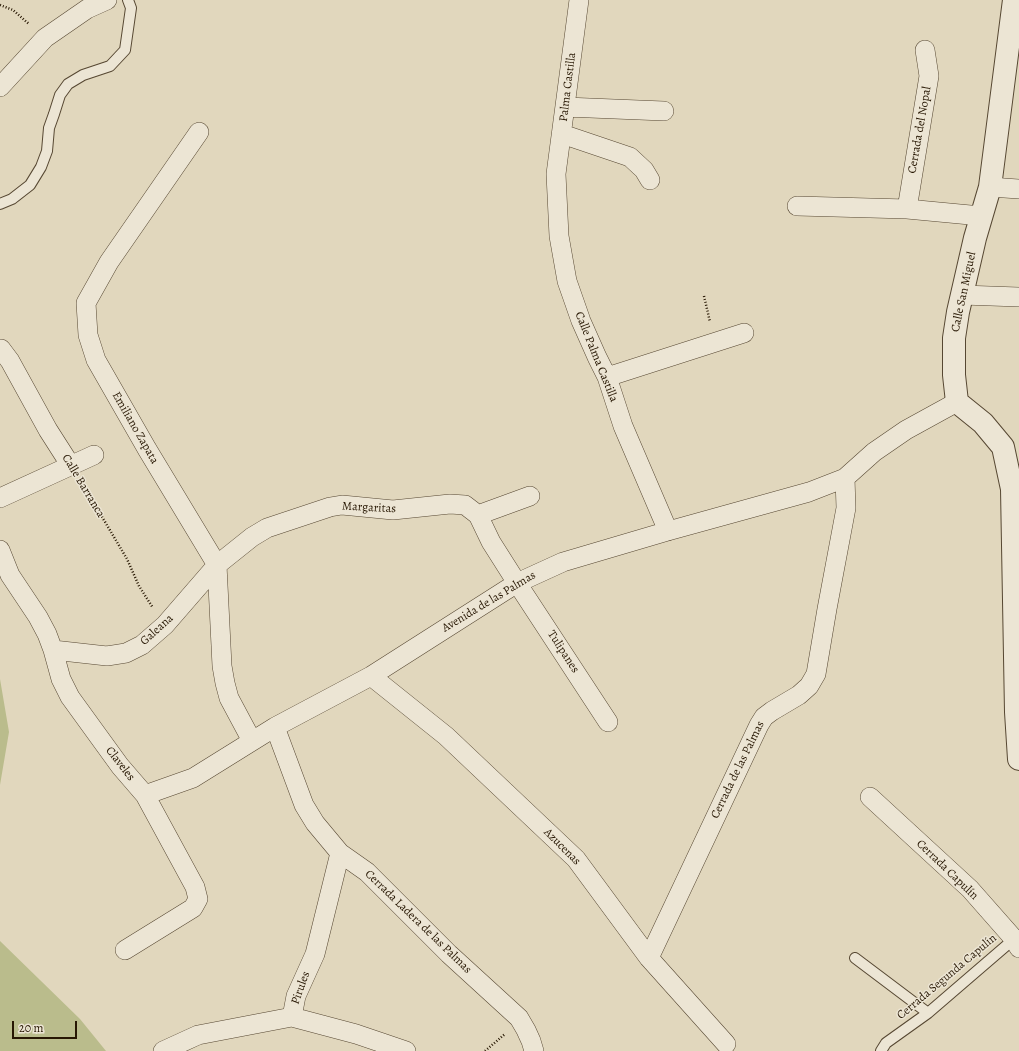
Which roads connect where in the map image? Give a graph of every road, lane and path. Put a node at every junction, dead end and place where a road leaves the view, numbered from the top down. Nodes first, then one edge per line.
1 (107, 0) edge
2 (128, 0) edge
3 (580, 0) edge
4 (1014, 0) edge
5 (0, 5) edge
6 (45, 38) junction
7 (925, 50) dead end
8 (0, 88) edge
9 (565, 106) junction
10 (664, 111) dead end
11 (199, 132) dead end
12 (562, 134) junction
13 (556, 174) joint
14 (650, 180) dead end
15 (990, 187) junction
16 (1019, 189) edge
17 (0, 204) edge
18 (797, 206) dead end
19 (907, 209) junction
20 (981, 216) junction
21 (962, 295) junction
22 (704, 296) dead end
23 (1019, 297) edge
24 (744, 333) dead end
25 (714, 343) junction
26 (0, 349) edge
27 (607, 377) junction
28 (957, 402) junction
29 (94, 455) dead end
30 (71, 466) junction
31 (845, 478) junction
32 (530, 496) dead end
33 (0, 498) edge
34 (478, 515) junction
35 (668, 531) junction
36 (0, 550) edge
37 (217, 565) junction
38 (517, 583) junction
39 (165, 625) junction
40 (53, 650) junction
41 (371, 676) junction
42 (1018, 712) edge
43 (608, 722) dead end
44 (275, 727) junction
45 (252, 741) junction
46 (1019, 759) edge
47 (145, 795) junction
48 (870, 797) dead end
49 (340, 853) junction
50 (1016, 944) edge
51 (125, 950) dead end
52 (649, 958) junction
53 (855, 958) dead end
54 (928, 1014) junction
55 (292, 1017) junction
56 (520, 1021) junction
57 (726, 1044) dead end
58 (163, 1051) edge
59 (406, 1051) edge
60 (485, 1051) edge
61 (534, 1051) edge
62 (880, 1051) edge

1 - 6 street
2 - 17 lane
3 - 9 street, Palma Castilla
4 - 15 street, Calle San Miguel
5 - 6 path
6 - 8 street
7 - 19 street, Cerrada del Nopal
9 - 10 street
9 - 12 street, Palma Castilla
11 - 37 street, Emiliano Zapata
12 - 13 street, Palma Castilla
12 - 14 street
13 - 27 street, Calle Palma Castilla
15 - 16 street
15 - 20 street, Calle San Miguel
18 - 19 street
19 - 20 street
20 - 21 street, Calle San Miguel
21 - 23 street
21 - 28 street, Calle San Miguel
22 - 25 path
24 - 25 street
25 - 27 street
26 - 30 street, Calle Barranca
27 - 35 street, Calle Palma Castilla
28 - 31 street, Avenida de las Palmas
28 - 42 street
29 - 30 street
30 - 33 street
30 - 39 path, Calle Barranca
31 - 35 street, Avenida de las Palmas
31 - 52 street, Cerrada de las Palmas
32 - 34 street
34 - 37 street, Margaritas
34 - 38 street
35 - 38 street, Avenida de las Palmas
36 - 40 street, Claveles
37 - 39 street, Galeana
37 - 45 street, Emiliano Zapata
38 - 41 street, Avenida de las Palmas
38 - 43 street, Tulipanes
39 - 40 street, Galeana
40 - 47 street, Claveles
41 - 44 street, Avenida de las Palmas
41 - 52 street, Azucenas
42 - 46 street
44 - 45 street, Avenida de las Palmas
44 - 49 street, Cerrada Ladera de las Palmas
45 - 47 street, Avenida de las Palmas
47 - 51 street, Claveles
48 - 50 street, Cerrada Capulín
49 - 55 street, Pirules
49 - 56 street, Cerrada Ladera de las Palmas
50 - 54 lane, Cerrada Segunda Capulín
52 - 57 street, Azucenas
53 - 54 lane
54 - 62 lane, Cerrada Segunda Capulín
55 - 58 street, Pirules
55 - 59 street
56 - 60 path
56 - 61 street, Cerrada Ladera de las Palmas

